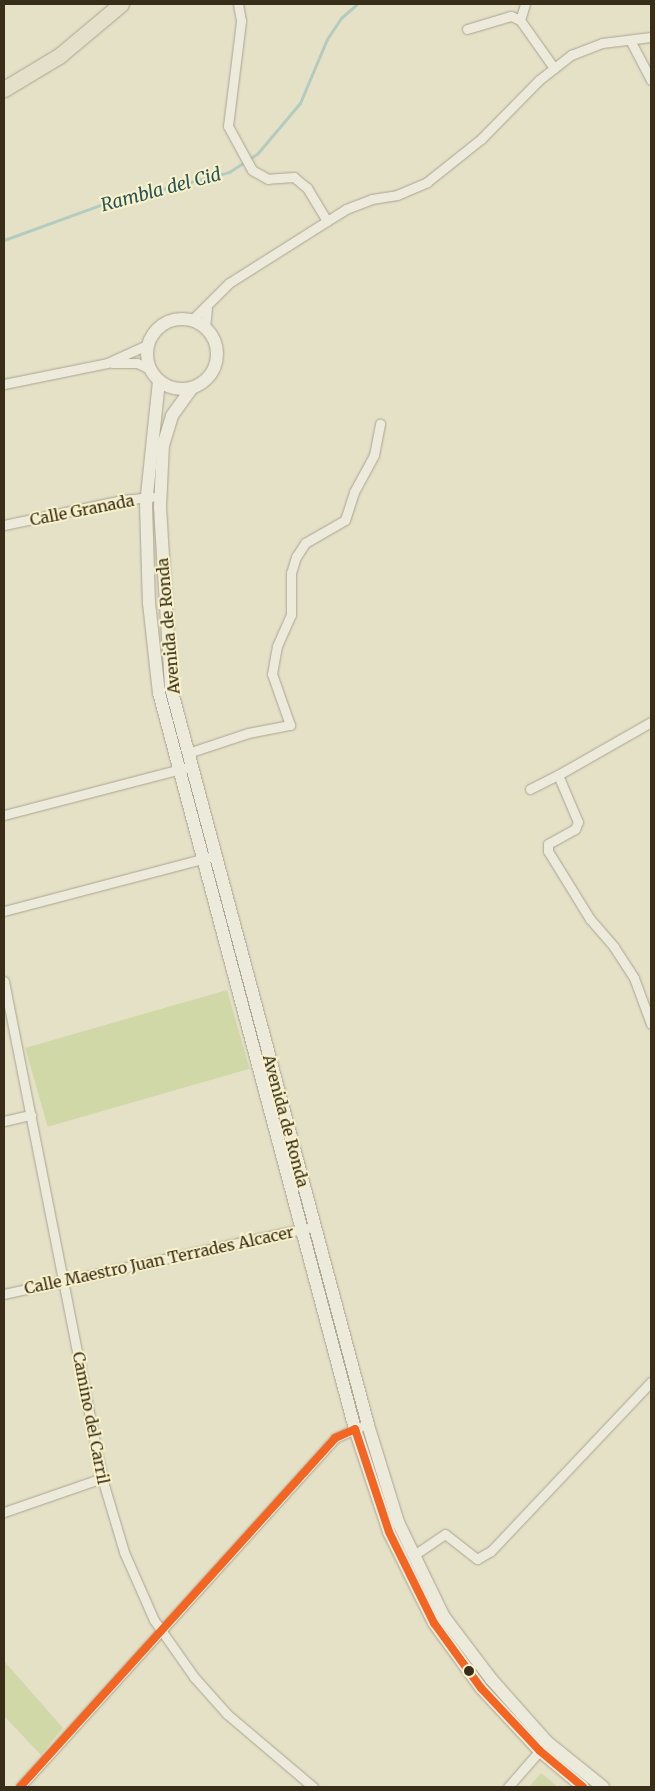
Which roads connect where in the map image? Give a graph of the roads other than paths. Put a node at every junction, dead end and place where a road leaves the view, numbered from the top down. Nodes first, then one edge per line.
1 (121, 4) edge
2 (238, 4) edge
3 (525, 4) edge
4 (520, 20) junction
5 (467, 29) dead end
6 (651, 38) edge
7 (630, 40) junction
8 (554, 68) junction
9 (651, 80) edge
10 (4, 89) edge
11 (327, 221) junction
12 (207, 308) junction
13 (192, 320) junction
14 (205, 327) junction
15 (149, 344) junction
16 (107, 363) junction
17 (150, 369) junction
18 (159, 381) junction
19 (4, 384) edge
20 (192, 388) junction
21 (380, 424) dead end
22 (160, 496) junction
23 (146, 497) junction
24 (4, 525) edge
25 (651, 722) edge
26 (188, 753) junction
27 (191, 766) junction
28 (178, 770) junction
29 (558, 775) junction
30 (530, 789) dead end
31 (4, 815) edge
32 (214, 856) junction
33 (201, 860) junction
34 (4, 911) edge
35 (4, 981) edge
36 (651, 1024) edge
37 (31, 1115) junction
38 (4, 1121) edge
39 (314, 1227) junction
40 (300, 1230) junction
41 (65, 1281) junction
42 (4, 1294) edge
43 (651, 1382) edge
44 (368, 1425) junction
45 (355, 1429) junction
46 (102, 1478) junction
47 (4, 1512) edge
48 (414, 1555) junction
49 (162, 1632) junction
50 (543, 1747) junction
51 (20, 1787) edge
52 (313, 1787) edge
53 (508, 1787) edge
54 (583, 1787) edge
55 (603, 1787) edge

1 - 10 main road
2 - 11 street
3 - 4 street
4 - 5 street
4 - 8 street
6 - 7 street
7 - 8 street
7 - 9 street
8 - 11 street
11 - 12 street
12 - 13 street
12 - 14 street
13 - 14 street
13 - 15 street
14 - 20 street
15 - 16 street
15 - 17 street
16 - 17 street
16 - 19 street
17 - 18 street
18 - 20 street
18 - 23 street, Avenida de Ronda
20 - 22 street, Avenida de Ronda
21 - 26 street
22 - 23 street, Calle Granada
22 - 26 street, Avenida de Ronda
23 - 24 street, Calle Granada
23 - 28 street, Avenida de Ronda
25 - 29 street
26 - 27 street, Avenida de Ronda
27 - 28 street
27 - 32 street, Avenida de Ronda
28 - 31 street
28 - 33 street, Avenida de Ronda
29 - 30 street
29 - 36 street
32 - 33 street
32 - 39 street, Avenida de Ronda
33 - 34 street
33 - 40 street, Avenida de Ronda
35 - 37 street, Camino del Carril
37 - 38 street
37 - 41 street, Camino del Carril
39 - 40 street, Calle Maestro Juan Terrades Alcacer
39 - 44 street, Avenida de Ronda
40 - 41 street, Calle Maestro Juan Terrades Alcacer
40 - 45 street, Avenida de Ronda
41 - 42 street, Calle Maestro Juan Terrades Alcacer
41 - 46 street, Camino del Carril
43 - 48 street
44 - 45 street
44 - 48 street, Avenida de Ronda
45 - 49 street
45 - 50 street, Avenida de Ronda
46 - 47 street
46 - 49 street, Camino del Carril
48 - 50 street, Avenida de Ronda
49 - 51 street
49 - 52 street, Camino del Carril
50 - 53 street
50 - 54 street, Avenida de Ronda
50 - 55 street, Avenida de Ronda

